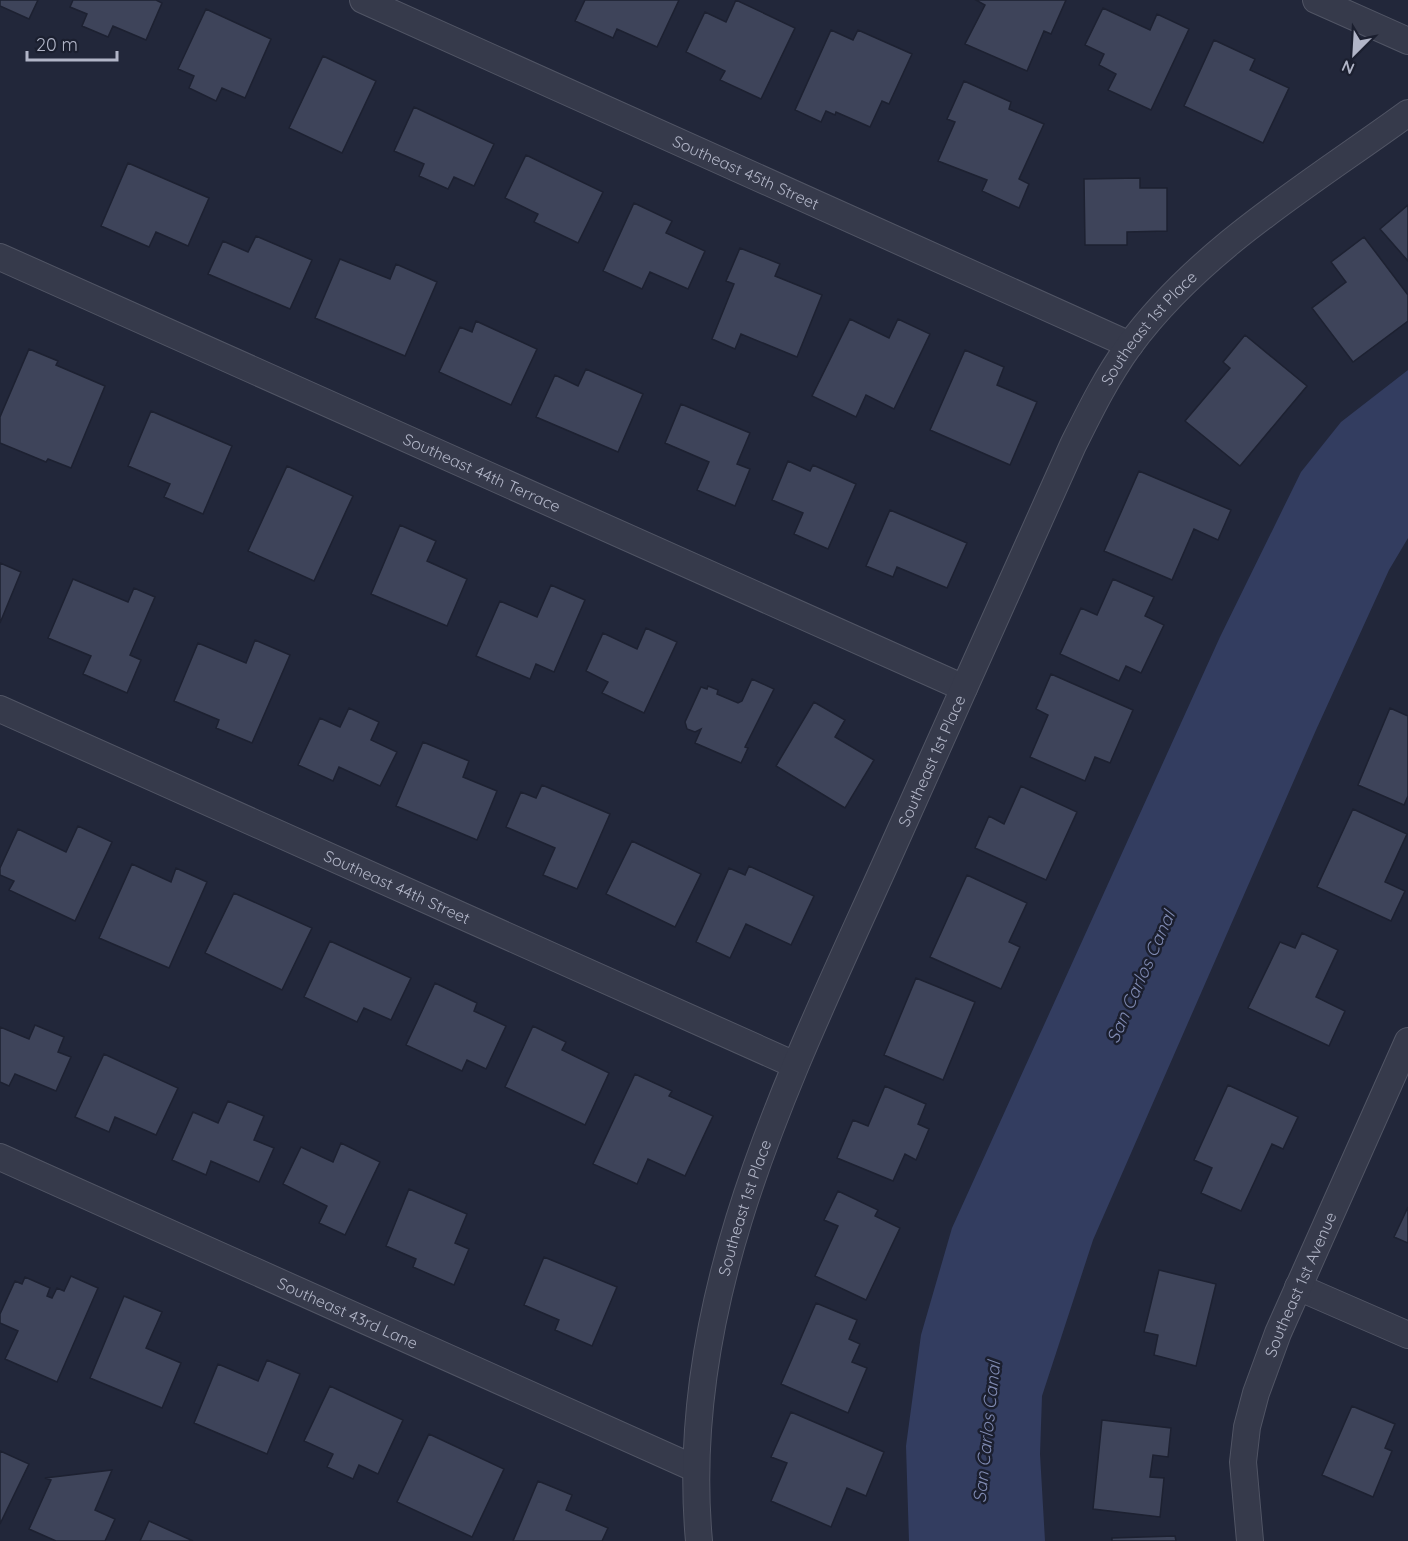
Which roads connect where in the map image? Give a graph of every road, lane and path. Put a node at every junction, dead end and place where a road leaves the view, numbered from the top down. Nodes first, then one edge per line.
1 (363, 0) edge
2 (1316, 0) edge
3 (1408, 41) edge
4 (1408, 113) edge
5 (0, 257) edge
6 (1130, 345) junction
7 (964, 688) junction
8 (0, 709) edge
9 (1408, 1041) edge
10 (795, 1065) junction
11 (0, 1157) edge
12 (1298, 1287) junction
13 (1408, 1335) edge
14 (696, 1469) junction
15 (699, 1541) edge
16 (1250, 1541) edge

1 - 6 street, Southeast 45th Street
2 - 3 street
4 - 6 street, Southeast 1st Place
5 - 7 street, Southeast 44th Terrace
6 - 7 street, Southeast 1st Place
7 - 10 street, Southeast 1st Place
8 - 10 street, Southeast 44th Street
9 - 12 street, Southeast 1st Avenue
10 - 14 street, Southeast 1st Place
11 - 14 street, Southeast 43rd Lane
12 - 13 street
12 - 16 street, Southeast 1st Avenue
14 - 15 street, Southeast 1st Place

